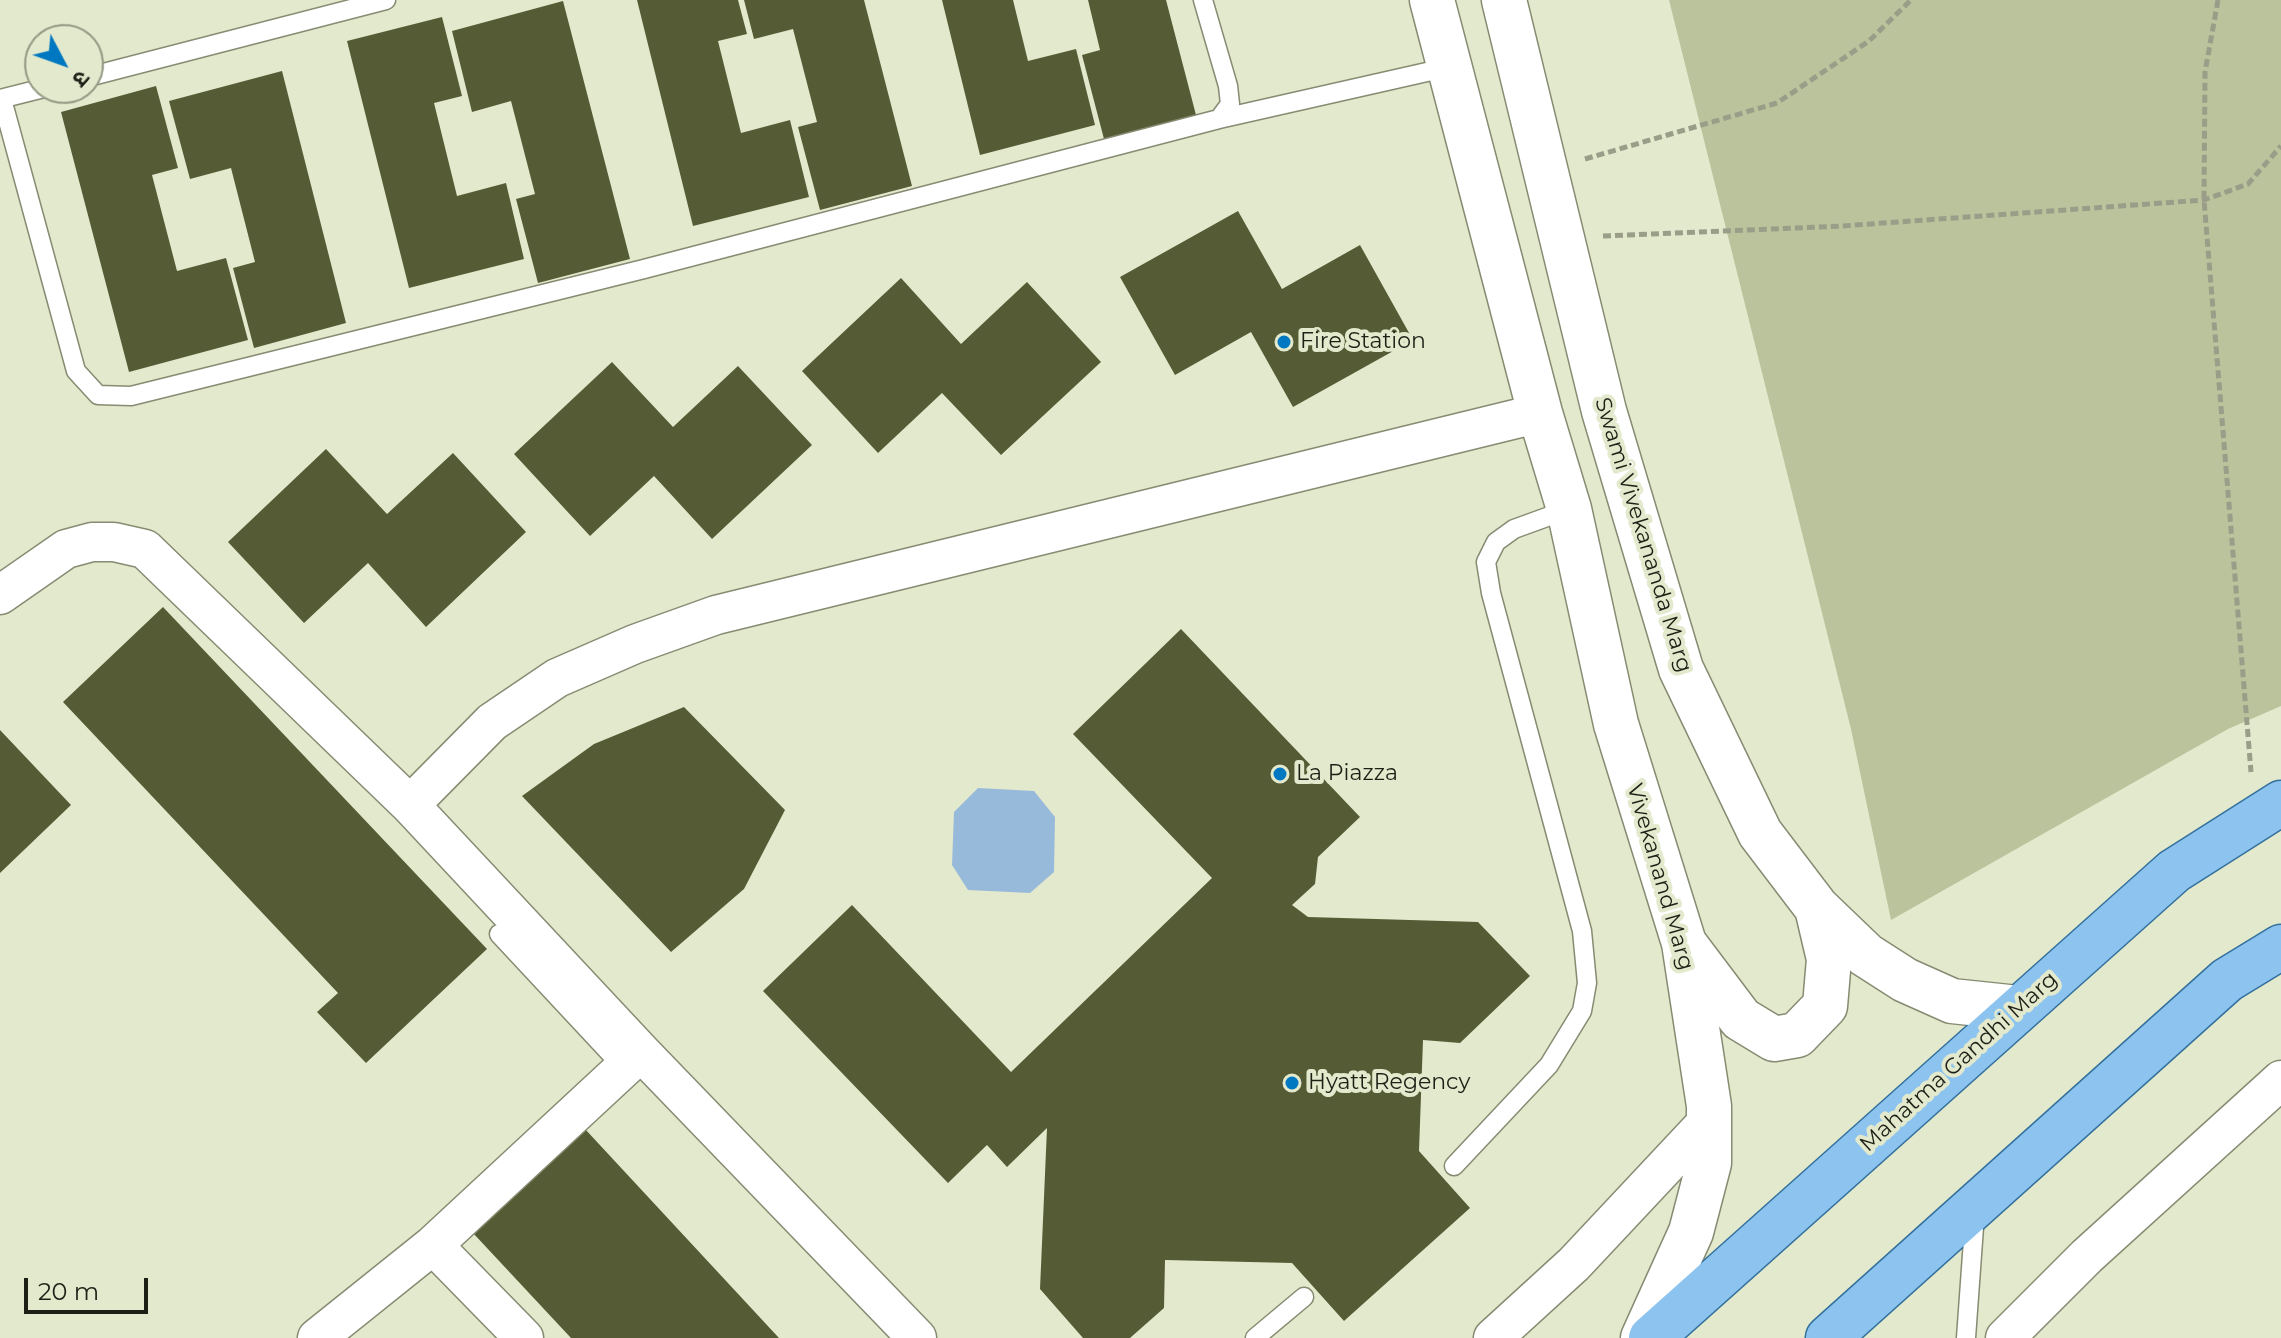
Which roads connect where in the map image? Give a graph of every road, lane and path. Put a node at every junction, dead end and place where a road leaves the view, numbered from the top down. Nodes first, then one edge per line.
1 (386, 0) edge
2 (1203, 0) edge
3 (1432, 0) edge
4 (1504, 0) edge
5 (1911, 0) edge
6 (2218, 0) edge
7 (1449, 67) junction
8 (104, 73) edge
9 (24, 93) edge
10 (1, 99) edge
11 (1219, 119) junction
12 (2281, 146) edge
13 (1546, 171) junction
14 (2204, 200) junction
15 (1562, 238) junction
16 (1540, 413) junction
17 (1569, 509) junction
18 (0, 595) edge
19 (410, 805) junction
20 (2268, 811) edge
21 (1817, 908) junction
22 (499, 934) dead end
23 (1684, 943) junction
24 (2281, 947) edge
25 (2018, 1008) junction
26 (632, 1060) junction
27 (2281, 1080) edge
28 (1709, 1120) junction
29 (1454, 1166) dead end
30 (1975, 1206) junction
31 (433, 1245) junction
32 (1304, 1297) dead end
33 (317, 1338) edge
34 (524, 1338) edge
35 (917, 1338) edge
36 (1255, 1338) edge
37 (1493, 1338) edge
38 (1643, 1338) edge
39 (1651, 1338) edge
40 (1828, 1338) edge
41 (1966, 1338) edge
42 (2005, 1338) edge

1 - 8 lane
2 - 11 lane
3 - 7 street
4 - 13 street, Swami Vivekananda Marg
5 - 13 path
6 - 14 path
7 - 11 lane
7 - 16 street
9 - 10 lane
10 - 11 lane
12 - 14 path
13 - 15 street, Swami Vivekananda Marg
14 - 15 path
14 - 20 path
15 - 21 street, Swami Vivekananda Marg
16 - 17 street, Vivekanand Marg
16 - 19 street
17 - 23 street, Vivekanand Marg
17 - 29 lane
18 - 19 street
19 - 26 street
20 - 25 main road, Mahatma Gandhi Marg
21 - 23 street
21 - 25 street, Swami Vivekananda Marg
22 - 26 lane
23 - 28 street, Vivekanand Marg
24 - 30 main road
25 - 39 main road, Mahatma Gandhi Marg
26 - 31 street
26 - 35 street
27 - 42 street
28 - 37 street
28 - 38 street, Vivekanand Marg
30 - 40 main road
30 - 41 lane
31 - 33 street
31 - 34 street
32 - 36 lane

